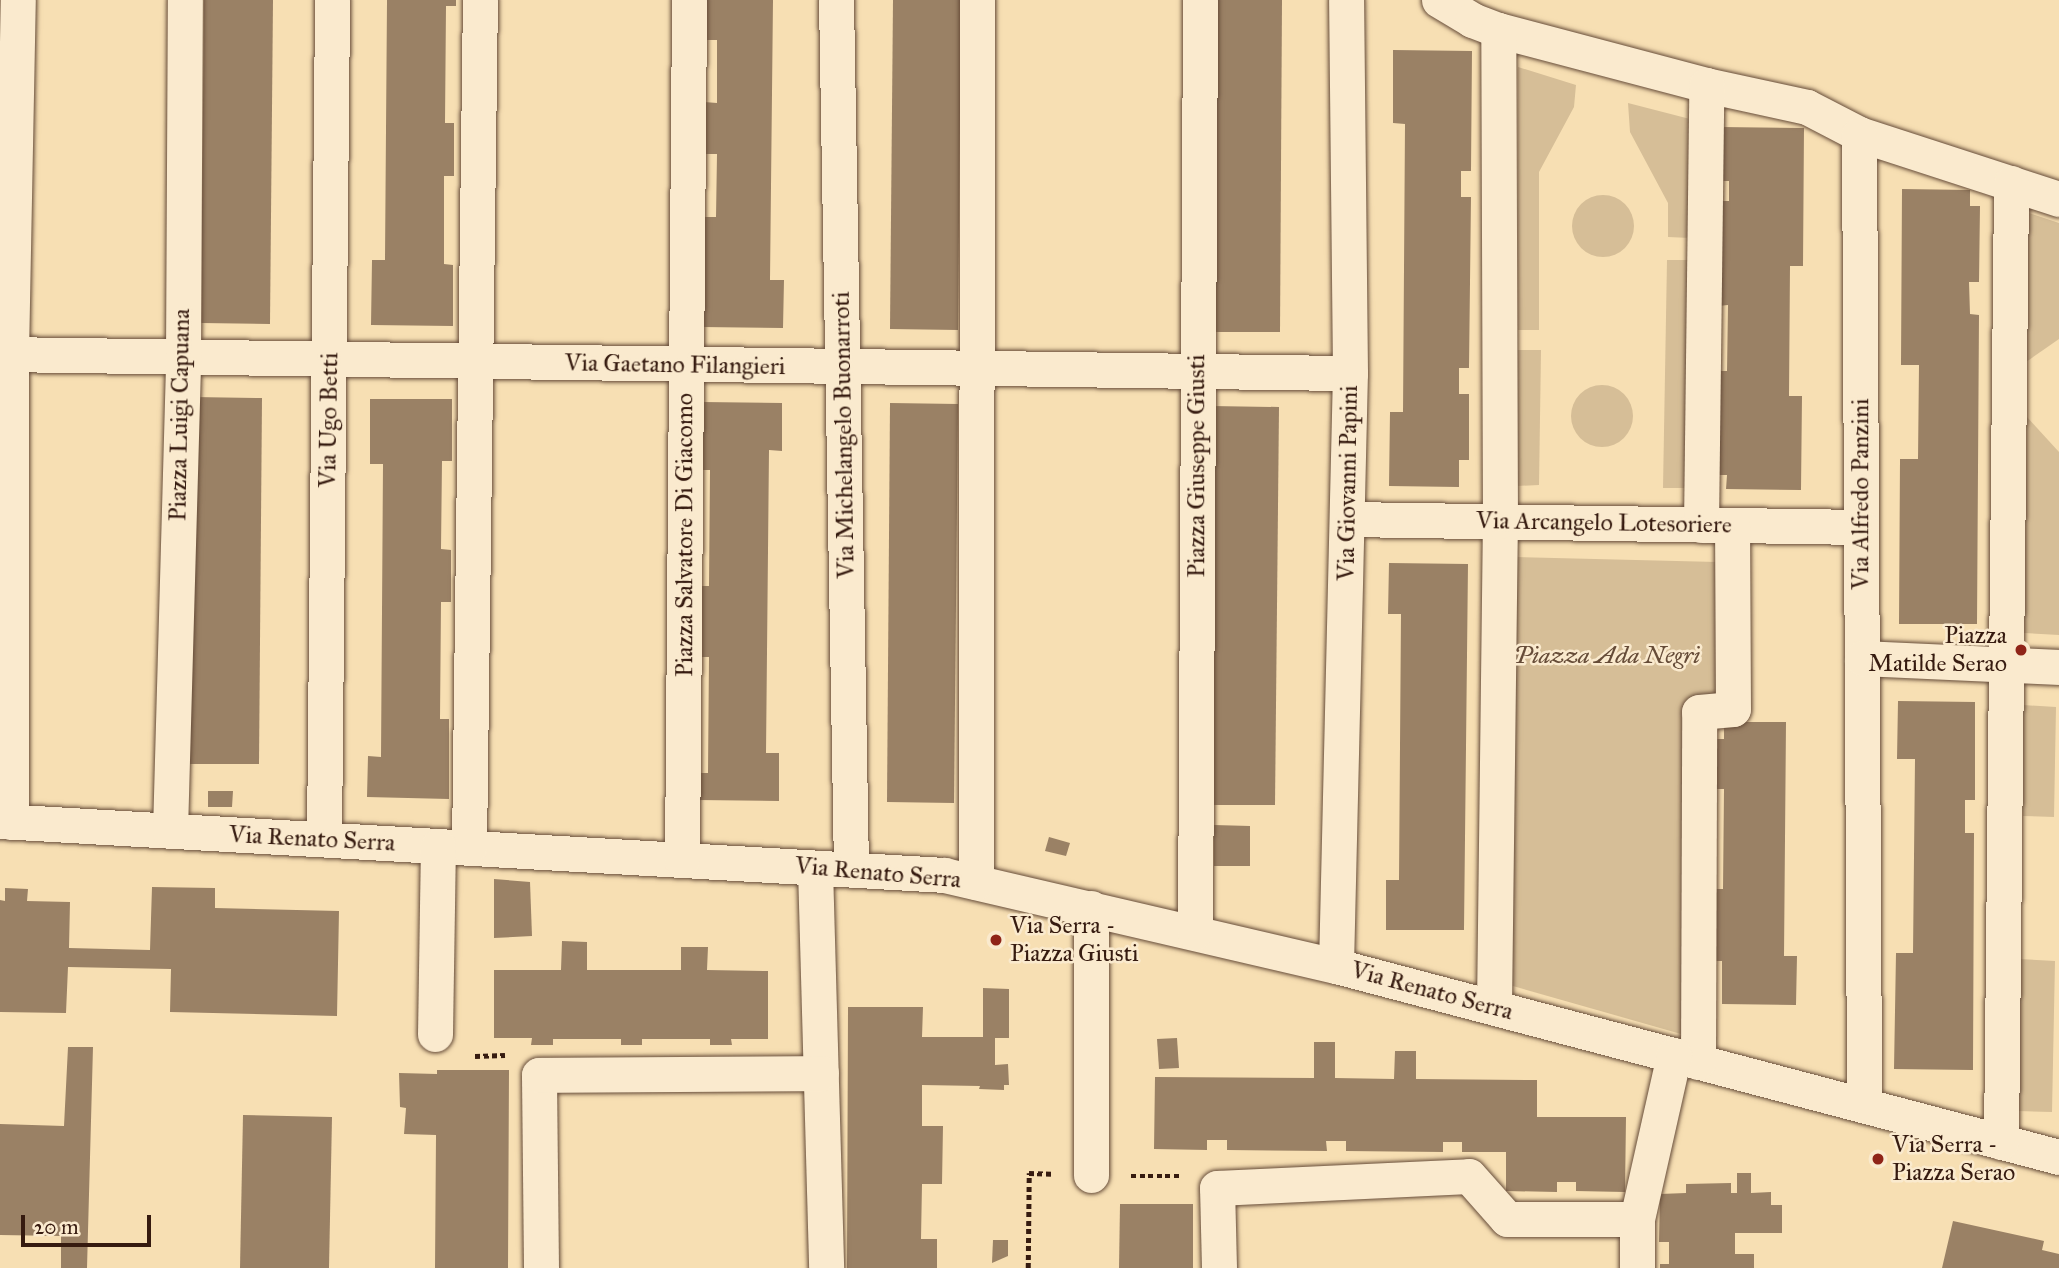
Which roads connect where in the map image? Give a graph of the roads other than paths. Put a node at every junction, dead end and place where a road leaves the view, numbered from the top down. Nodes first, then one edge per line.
1 (18, 0) edge
2 (185, 0) edge
3 (332, 0) edge
4 (480, 0) edge
5 (688, 0) edge
6 (836, 0) edge
7 (977, 0) edge
8 (1200, 0) edge
9 (1346, 0) edge
10 (1439, 0) edge
11 (1498, 30) junction
12 (1706, 85) junction
13 (1858, 134) junction
14 (2011, 183) junction
15 (2059, 199) edge
16 (6, 354) edge
17 (183, 357) junction
18 (330, 360) junction
19 (477, 362) junction
20 (686, 365) junction
21 (842, 368) junction
22 (975, 369) junction
23 (1198, 371) junction
24 (1350, 373) junction
25 (1347, 519) junction
26 (1500, 521) junction
27 (1717, 525) junction
28 (1861, 527) junction
29 (1862, 658) junction
30 (2007, 665) junction
31 (2059, 667) edge
32 (5, 822) edge
33 (170, 831) junction
34 (324, 839) junction
35 (453, 847) junction
36 (682, 860) junction
37 (815, 867) junction
38 (851, 869) junction
39 (976, 882) junction
40 (1091, 908) junction
41 (1195, 932) junction
42 (1336, 965) junction
43 (1494, 1007) junction
44 (435, 1034) dead end
45 (1686, 1058) junction
46 (821, 1073) junction
47 (1864, 1105) junction
48 (2000, 1142) junction
49 (2059, 1157) edge
50 (1091, 1175) road end
51 (1637, 1219) junction
52 (541, 1268) edge
53 (826, 1268) edge
54 (1219, 1268) edge
55 (1637, 1268) edge

1 - 16 street
2 - 17 street, Piazza Luigi Capuana
3 - 18 street, Via Ugo Betti
4 - 19 street
5 - 20 street, Piazza Salvatore Di Giacomo
6 - 21 street, Via Michelangelo Buonarroti
7 - 22 street
8 - 23 street, Piazza Giuseppe Giusti
9 - 24 street, Via Giovanni Papini
10 - 11 street
11 - 12 street
11 - 26 street
12 - 13 street
12 - 27 street
13 - 14 street
13 - 28 street, Via Alfredo Panzini
14 - 15 street
14 - 30 street
16 - 17 street, Via Gaetano Filangieri
16 - 32 street
17 - 18 street, Via Gaetano Filangieri
17 - 33 street, Piazza Luigi Capuana
18 - 19 street, Via Gaetano Filangieri
18 - 34 street, Via Ugo Betti
19 - 20 street, Via Gaetano Filangieri
19 - 35 street
20 - 21 street, Via Gaetano Filangieri
20 - 36 street, Piazza Salvatore Di Giacomo
21 - 22 street, Via Gaetano Filangieri
21 - 38 street, Via Michelangelo Buonarroti
22 - 23 street, Via Gaetano Filangieri
22 - 39 street
23 - 24 street, Via Gaetano Filangieri
23 - 41 street, Piazza Giuseppe Giusti
24 - 25 street, Via Giovanni Papini
25 - 26 street, Via Arcangelo Lotesoriere
25 - 42 street, Via Giovanni Papini
26 - 27 street, Via Arcangelo Lotesoriere
26 - 43 street
27 - 28 street, Via Arcangelo Lotesoriere
27 - 45 street
28 - 29 street, Via Alfredo Panzini
29 - 30 street
29 - 47 street, Via Alfredo Panzini
30 - 31 street
30 - 48 street
32 - 33 street, Via Renato Serra
33 - 34 street, Via Renato Serra
34 - 35 street, Via Renato Serra
35 - 36 street, Via Renato Serra
35 - 44 street
36 - 37 street, Via Renato Serra
37 - 38 street, Via Renato Serra
37 - 46 street
38 - 39 street, Via Renato Serra
39 - 40 street, Via Renato Serra
40 - 41 street, Via Renato Serra
40 - 50 street
41 - 42 street, Via Renato Serra
42 - 43 street, Via Renato Serra
43 - 45 street, Via Renato Serra
45 - 47 street, Via Renato Serra
45 - 51 street
46 - 52 street
46 - 53 street
47 - 48 street, Via Renato Serra
48 - 49 street, Via Renato Serra
51 - 54 street
51 - 55 street

